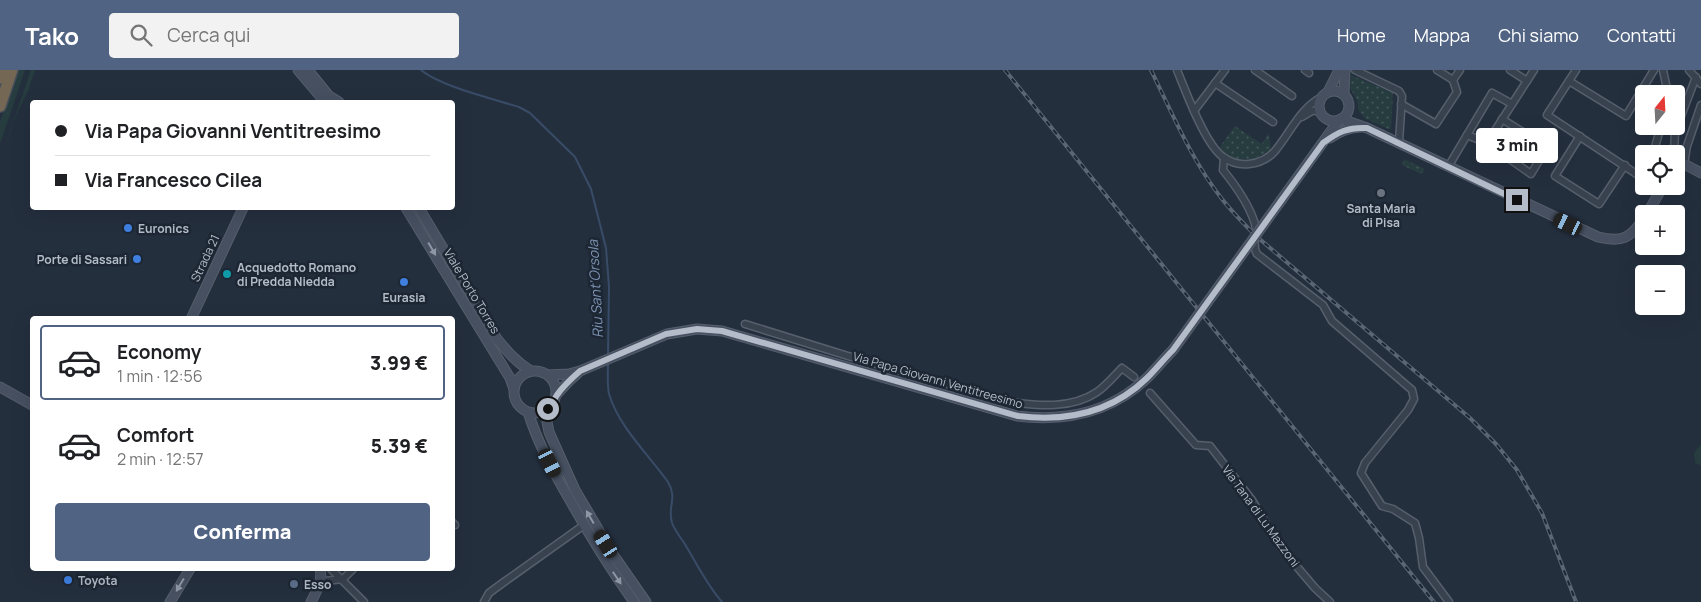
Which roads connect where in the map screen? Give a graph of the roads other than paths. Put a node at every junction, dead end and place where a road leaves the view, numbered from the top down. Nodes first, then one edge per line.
1 (3, 70) edge
2 (12, 70) edge
3 (298, 70) edge
4 (308, 70) edge
5 (1177, 70) edge
6 (1225, 70) edge
7 (1255, 70) edge
8 (1340, 70) edge
9 (1345, 70) edge
10 (1355, 70) edge
11 (1437, 70) edge
12 (1460, 70) edge
13 (1510, 70) edge
14 (1534, 70) edge
15 (1576, 70) edge
16 (1654, 70) edge
17 (1663, 70) edge
18 (1689, 70) edge
19 (1368, 72) edge
20 (1698, 77) edge
21 (0, 78) edge
22 (1453, 80) junction
23 (1527, 81) junction
24 (1569, 81) junction
25 (1215, 83) junction
26 (1701, 84) edge
27 (1666, 85) edge
28 (1325, 94) junction
29 (1344, 94) junction
30 (1292, 96) dead end
31 (323, 100) edge
32 (336, 100) edge
33 (1401, 104) junction
34 (1512, 104) junction
35 (1701, 105) edge
36 (0, 106) edge
37 (1349, 109) junction
38 (1194, 111) junction
39 (1322, 113) junction
40 (1299, 119) junction
41 (1502, 119) junction
42 (1340, 120) junction
43 (1273, 122) dead end
44 (1367, 128) junction
45 (1467, 135) junction
46 (1580, 136) junction
47 (1399, 142) junction
48 (1323, 143) junction
49 (1487, 143) junction
50 (1674, 145) edge
51 (1685, 148) edge
52 (1224, 158) junction
53 (1624, 165) junction
54 (1448, 167) junction
55 (1685, 167) edge
56 (1635, 173) edge
57 (1701, 173) edge
58 (241, 210) edge
59 (407, 210) edge
60 (420, 210) edge
61 (1635, 232) edge
62 (192, 316) edge
63 (745, 324) dead end
64 (848, 356) junction
65 (841, 366) junction
66 (531, 371) junction
67 (580, 371) junction
68 (548, 374) junction
69 (1134, 377) dead end
70 (0, 387) edge
71 (514, 389) junction
72 (1150, 393) dead end
73 (556, 395) junction
74 (30, 404) edge
75 (548, 409) junction
76 (528, 412) junction
77 (584, 525) junction
78 (189, 571) edge
79 (320, 571) edge
80 (333, 571) edge
81 (351, 571) edge
82 (343, 579) junction
83 (318, 587) junction
84 (170, 602) edge
85 (311, 602) edge
86 (364, 602) edge
87 (484, 602) edge
88 (634, 602) edge
89 (646, 602) edge
90 (1330, 602) edge
91 (1449, 602) edge

1 - 21 highway
2 - 36 highway
3 - 31 main road
4 - 32 main road
5 - 38 street
6 - 25 street
7 - 30 street
8 - 28 main road
9 - 29 main road
10 - 19 street
11 - 22 street
12 - 22 street
13 - 23 street
14 - 23 street
15 - 24 street
16 - 24 street
17 - 27 street
18 - 20 street
19 - 33 street
20 - 26 street
20 - 50 street
22 - 33 street
23 - 34 street
24 - 46 street
25 - 38 street
25 - 43 street
28 - 29 main road
28 - 39 main road
28 - 40 street
29 - 37 main road
33 - 47 street
34 - 41 street
34 - 45 street
35 - 51 street
37 - 42 main road
37 - 44 main road
38 - 52 street
39 - 40 street
39 - 42 main road
39 - 48 main road
40 - 52 street
41 - 49 street
41 - 49 street
42 - 44 main road
42 - 48 main road, Via Papa Giovanni Ventitreesimo
44 - 47 main road
44 - 48 main road
45 - 49 street
45 - 54 street
46 - 53 street
46 - 53 street
47 - 54 main road
48 - 65 main road, Via Papa Giovanni Ventitreesimo, bridge
52 - 91 street
53 - 56 street
54 - 61 main road
55 - 57 main road
58 - 62 main road, Strada 21
59 -> 71 main road, Viale Porto Torres
60 - 66 main road, Viale Porto Torres
63 - 64 street
64 - 65 street
64 - 69 street
65 - 67 main road, Via Papa Giovanni Ventitreesimo
66 - 68 main road
66 - 71 main road
67 - 68 main road, Via Papa Giovanni Ventitreesimo
67 - 73 main road, Via Papa Giovanni Ventitreesimo
68 - 73 main road
70 - 74 main road
71 - 76 main road
72 - 90 street, Via Tana di Lu Mazzoni
73 - 75 main road
75 - 76 main road
89 -> 75 main road
76 - 77 main road
77 - 87 street
77 -> 88 main road
78 -> 84 main road
79 - 83 main road
80 - 82 street
81 - 82 street
82 - 83 street
82 - 86 street
83 - 85 main road

